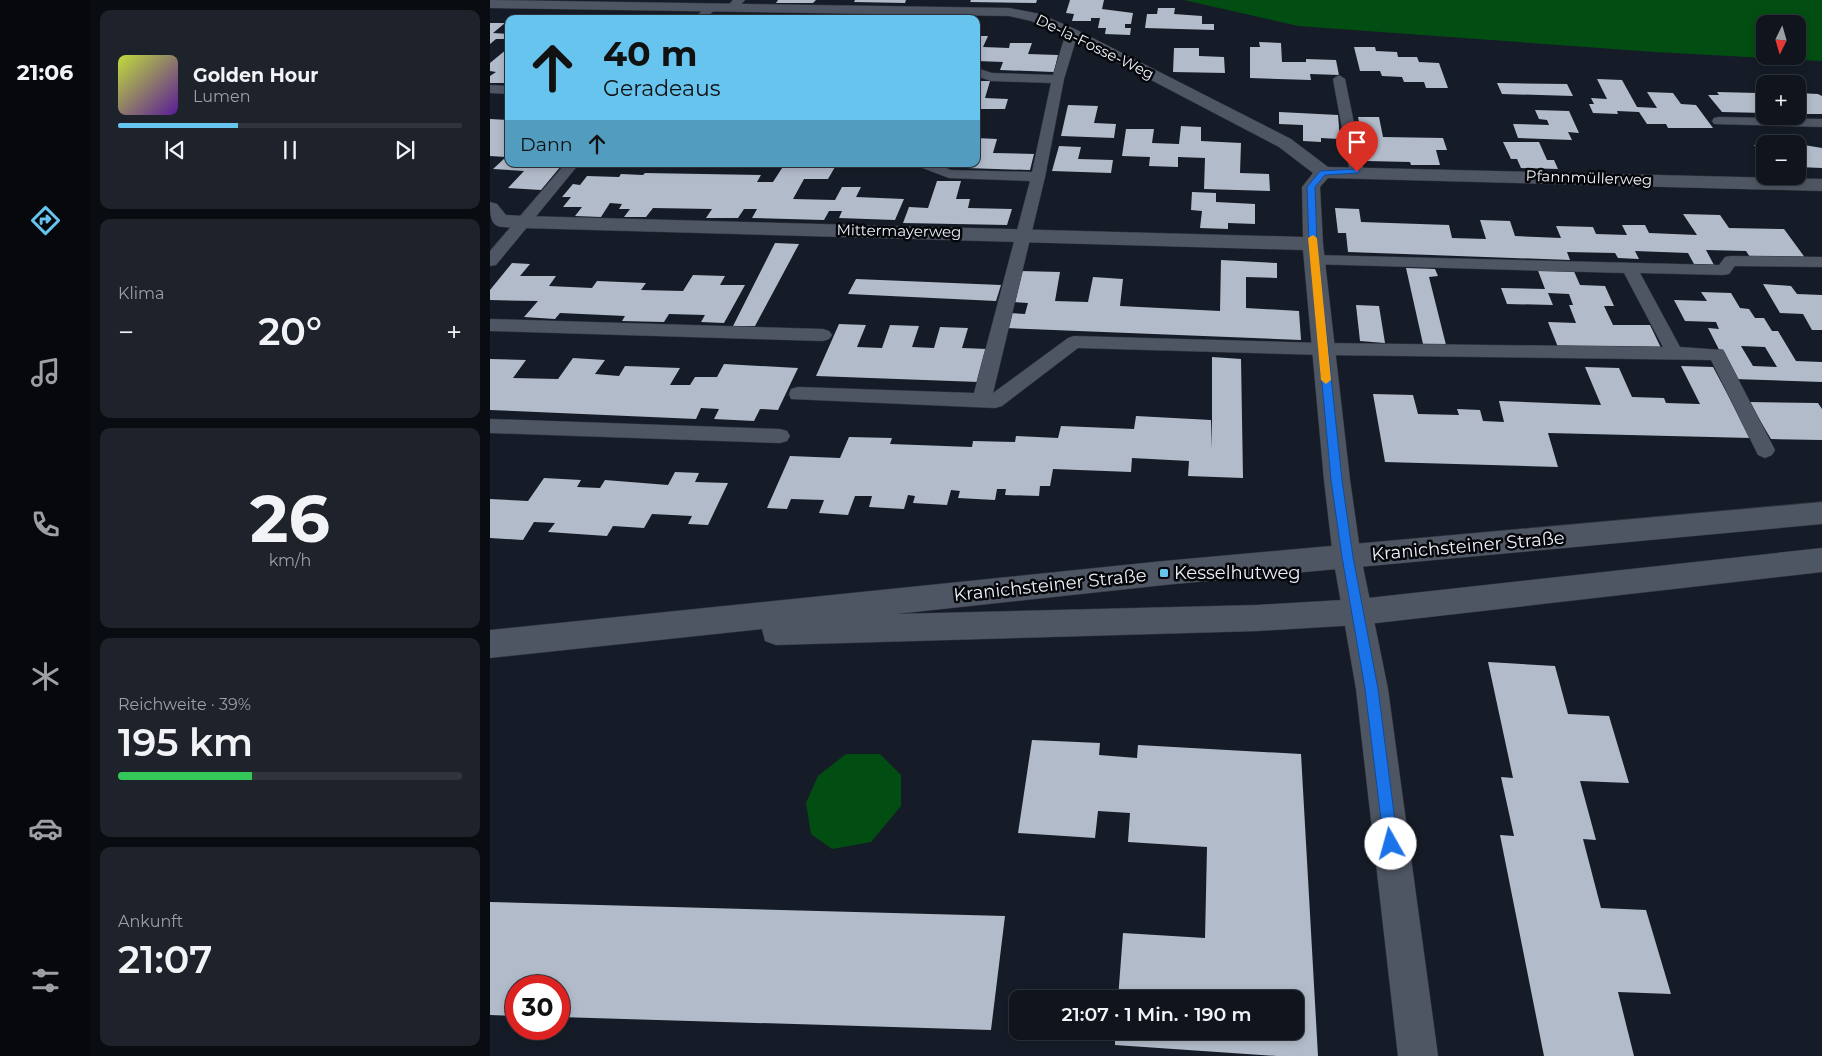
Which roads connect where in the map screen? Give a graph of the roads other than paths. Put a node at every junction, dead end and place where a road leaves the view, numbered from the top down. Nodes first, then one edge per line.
1 (543, 2) edge
2 (490, 4) edge
3 (735, 4) edge
4 (705, 13) edge
5 (1072, 33) junction
6 (980, 73) edge
7 (1058, 79) junction
8 (1339, 80) dead end
9 (490, 89) edge
10 (505, 90) edge
11 (1719, 121) dead end
12 (1822, 123) edge
13 (569, 167) edge
14 (932, 167) edge
15 (1323, 172) junction
16 (1357, 172) junction
17 (1038, 177) junction
18 (1822, 184) edge
19 (490, 208) edge
20 (523, 222) junction
21 (1024, 235) junction
22 (1314, 252) junction
23 (490, 260) edge
24 (1822, 262) edge
25 (1629, 267) junction
26 (490, 325) edge
27 (824, 335) dead end
28 (1323, 349) junction
29 (1674, 352) junction
30 (798, 394) dead end
31 (982, 400) junction
32 (490, 426) edge
33 (780, 436) dead end
34 (1765, 450) dead end
35 (1822, 513) edge
36 (1348, 557) junction
37 (1822, 560) edge
38 (1359, 612) junction
39 (607, 633) junction
40 (490, 644) edge
41 (1418, 1056) edge

1 - 2 street, De-la-Fosse-Weg
1 - 4 street, De-la-Fosse-Weg
3 - 4 street, De-la-Fosse-Weg
3 - 5 street, De-la-Fosse-Weg
5 - 7 lane
5 - 15 street, De-la-Fosse-Weg
6 - 7 lane
7 - 17 lane
8 - 16 lane
9 - 10 lane
11 - 12 lane
13 - 20 lane
14 - 17 lane
15 - 16 street, Pfannmüllerweg
15 - 22 street
16 - 18 street, Pfannmüllerweg
17 - 21 lane
19 - 20 street, Mittermayerweg
20 - 21 street, Mittermayerweg
20 - 23 lane
21 - 22 street, Mittermayerweg
21 - 31 lane
22 - 25 lane
22 - 28 street
24 - 25 lane
25 - 29 lane
26 - 27 lane
28 - 29 lane
28 - 31 lane
28 - 36 street
29 - 34 lane
30 - 31 lane
32 - 33 lane
35 - 36 street, Kranichsteiner Straße
36 - 38 street
36 - 39 street, Kranichsteiner Straße
37 - 38 street, Kranichsteiner Straße
38 - 39 street, Kranichsteiner Straße
38 - 41 street
39 - 40 street, Kranichsteiner Straße

